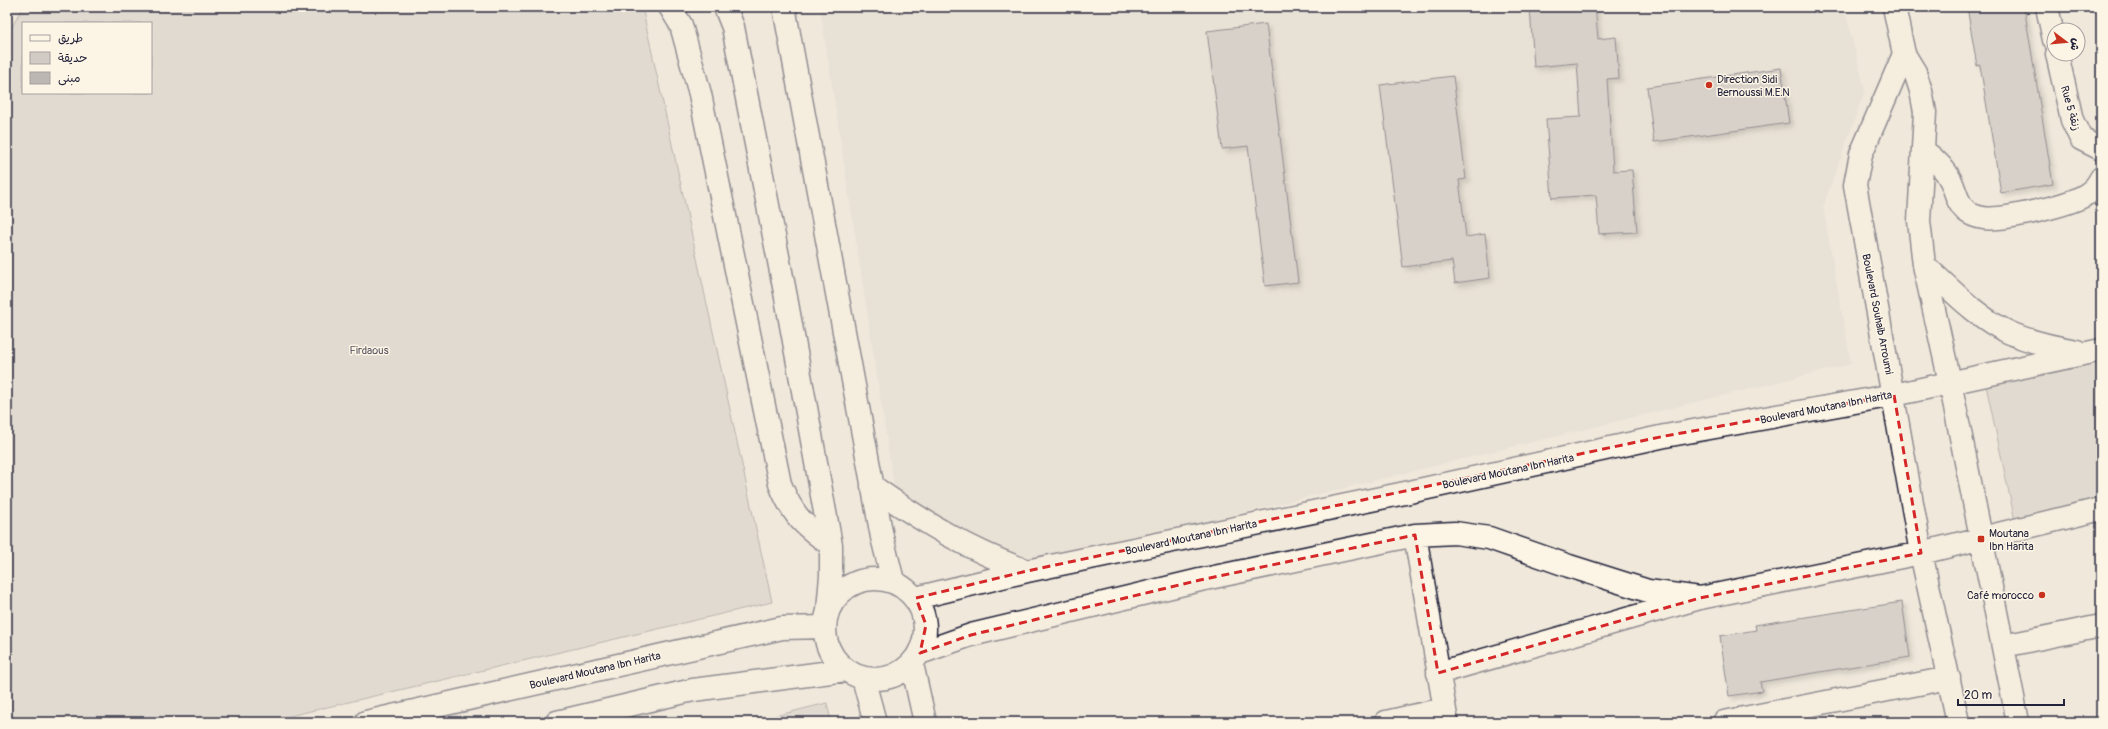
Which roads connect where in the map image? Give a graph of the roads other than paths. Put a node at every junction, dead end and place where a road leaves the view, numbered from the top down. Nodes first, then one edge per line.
1 (670, 7) edge
2 (725, 7) edge
3 (784, 7) edge
4 (1894, 7) edge
5 (2047, 7) edge
6 (2050, 22) edge
7 (1904, 54) junction
8 (2059, 62) edge
9 (1923, 150) junction
10 (2101, 150) edge
11 (2101, 178) edge
12 (1924, 265) junction
13 (2095, 351) edge
14 (1950, 382) junction
15 (1894, 395) junction
16 (872, 486) junction
17 (2101, 508) edge
18 (1415, 535) junction
19 (1981, 539) junction
20 (831, 545) junction
21 (1921, 553) junction
22 (1027, 571) junction
23 (893, 581) junction
24 (916, 598) junction
25 (1700, 598) junction
26 (826, 618) junction
27 (2101, 626) edge
28 (2002, 646) junction
29 (916, 658) junction
30 (1438, 673) junction
31 (854, 674) junction
32 (1949, 678) junction
33 (1446, 716) edge
34 (366, 722) edge
35 (557, 722) edge
36 (875, 722) edge
37 (925, 722) edge
38 (1386, 722) edge
39 (1724, 722) edge
40 (1958, 722) edge
41 (2018, 722) edge

1 - 20 street
2 - 20 street
3 - 16 street
4 - 7 street
5 - 6 street
7 - 9 street
7 - 15 street, Boulevard Souhaib Arroumi
8 - 10 street, Rue 5 زنقة
9 - 11 street
9 - 12 street
12 - 13 street
12 - 14 street
13 - 14 street, Boulevard Moutana Ibn Harita
14 - 15 street, Boulevard Moutana Ibn Harita
14 - 19 street
15 - 21 street, Boulevard Souhaib Arroumi
15 - 22 street, Boulevard Moutana Ibn Harita
16 - 22 street
16 - 23 street
17 - 19 street
18 - 25 street
18 - 29 street
18 - 30 street
19 - 21 street
19 - 28 street
20 - 26 street
21 - 25 street
21 - 32 street, Boulevard Souhaib Arroumi
22 - 24 street, Boulevard Moutana Ibn Harita
23 - 24 street
23 - 26 street
24 - 29 street
25 - 30 street
26 - 31 street
26 - 34 street, Boulevard Moutana Ibn Harita
27 - 28 street
28 - 41 street
29 - 31 street
29 - 37 street
30 - 33 street
31 - 35 street
31 - 36 street
32 - 39 street
32 - 40 street, Boulevard Souhaib Arroumi
33 - 38 street

